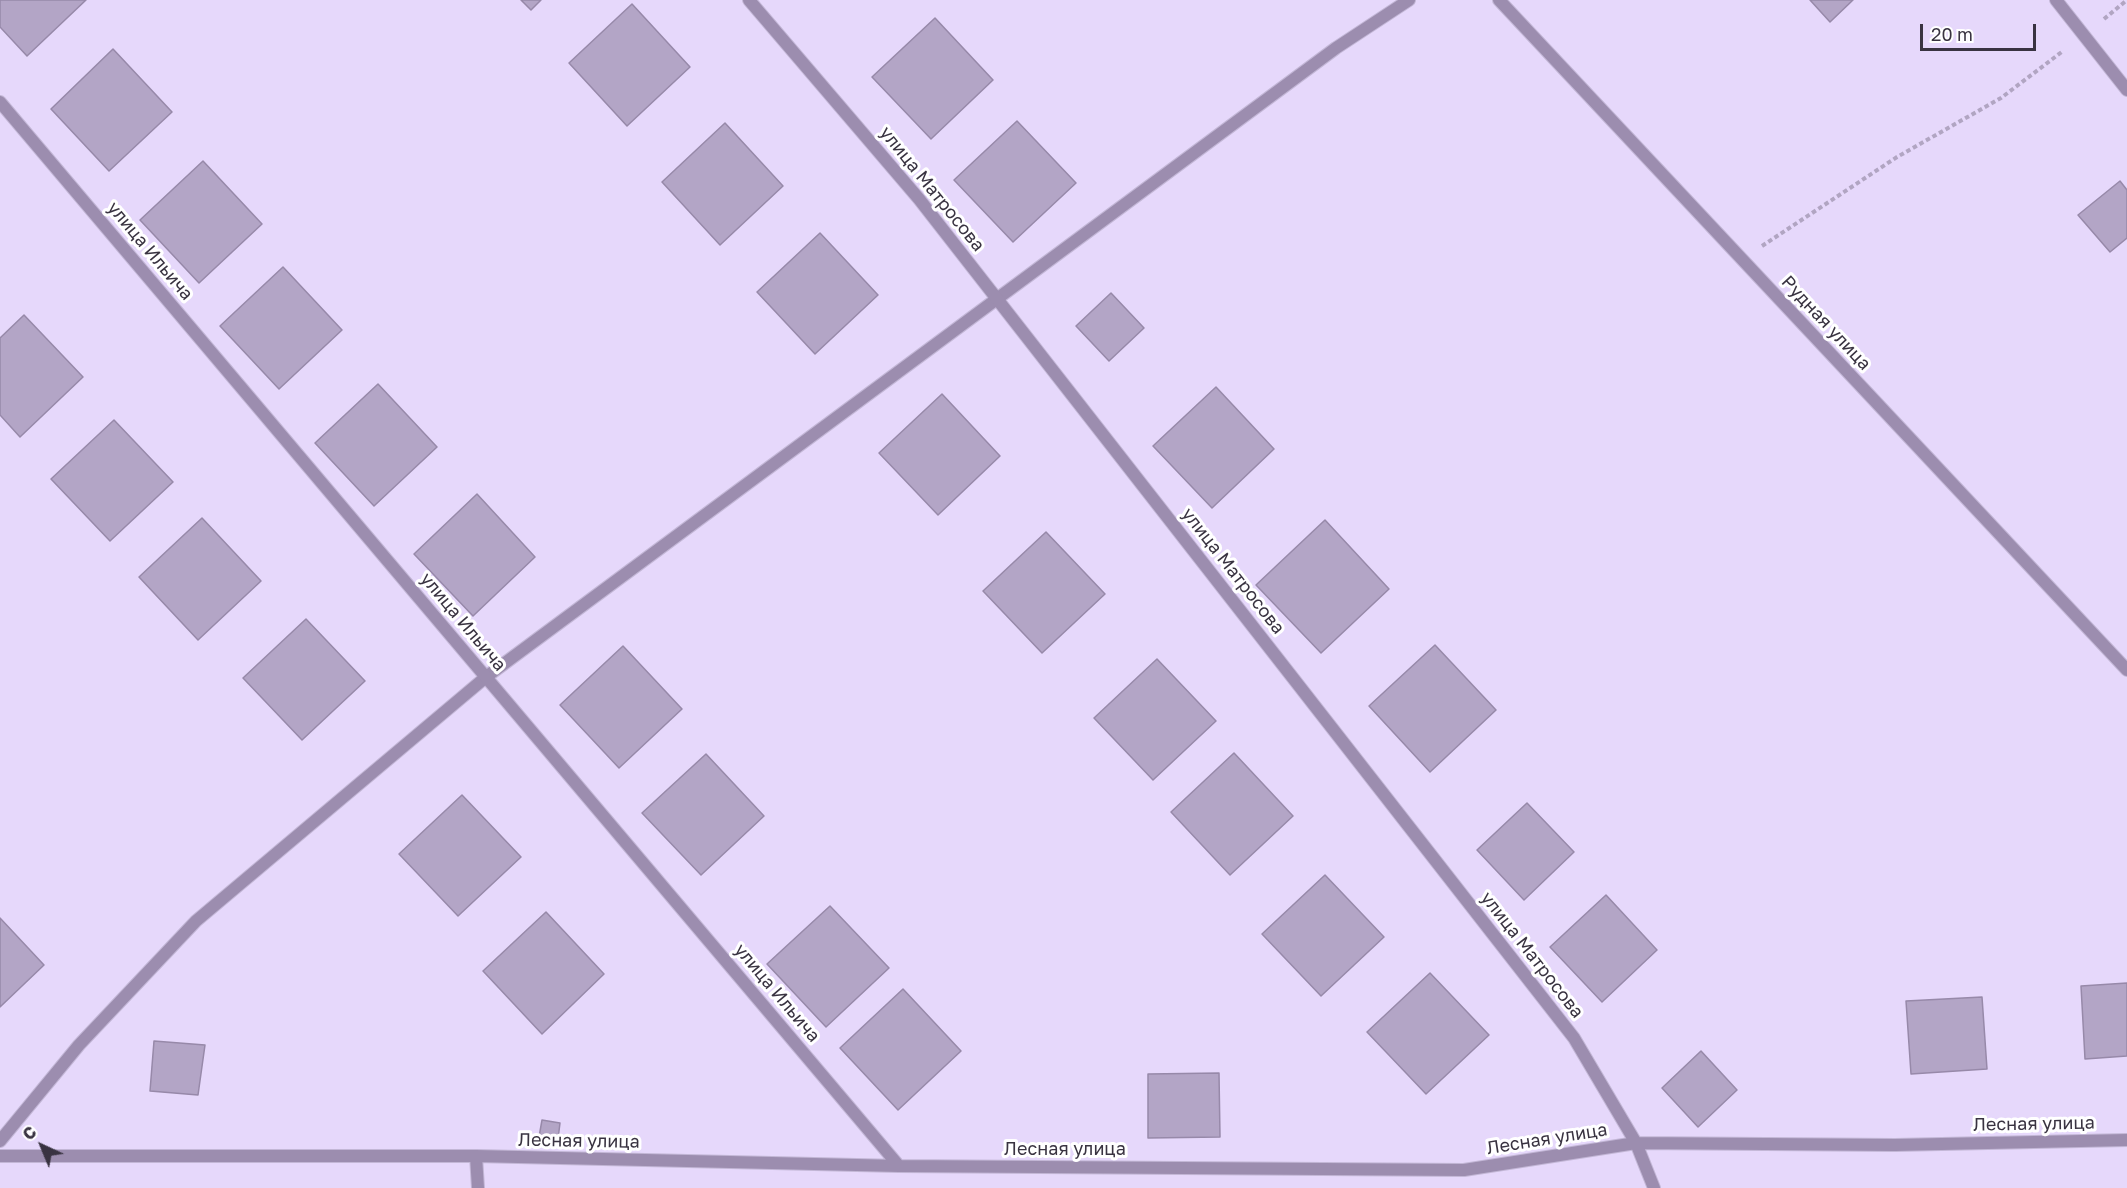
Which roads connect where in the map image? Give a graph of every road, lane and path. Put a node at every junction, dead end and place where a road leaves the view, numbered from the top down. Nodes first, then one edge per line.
1 (749, 0) edge
2 (1409, 0) edge
3 (1499, 0) edge
4 (2056, 0) edge
5 (2127, 0) edge
6 (2084, 36) junction
7 (2127, 90) edge
8 (0, 102) edge
9 (1742, 259) junction
10 (996, 298) junction
11 (2127, 670) edge
12 (486, 677) junction
13 (2127, 1140) edge
14 (0, 1142) edge
15 (1636, 1143) junction
16 (0, 1156) edge
17 (476, 1156) junction
18 (899, 1166) junction
19 (478, 1188) edge
20 (1654, 1188) edge

1 - 10 street, улица Матросова
2 - 10 street
3 - 9 street, Рудная улица
4 - 6 street
5 - 6 path
6 - 7 street
6 - 9 path
8 - 12 street, улица Ильича
9 - 11 street, Рудная улица
10 - 12 street
10 - 15 street, улица Матросова
12 - 14 street
12 - 18 street, улица Ильича
13 - 15 street, Лесная улица
15 - 18 street, Лесная улица
15 - 20 street, улица Матросова
16 - 17 street, Лесная улица
17 - 18 street, Лесная улица
17 - 19 street

